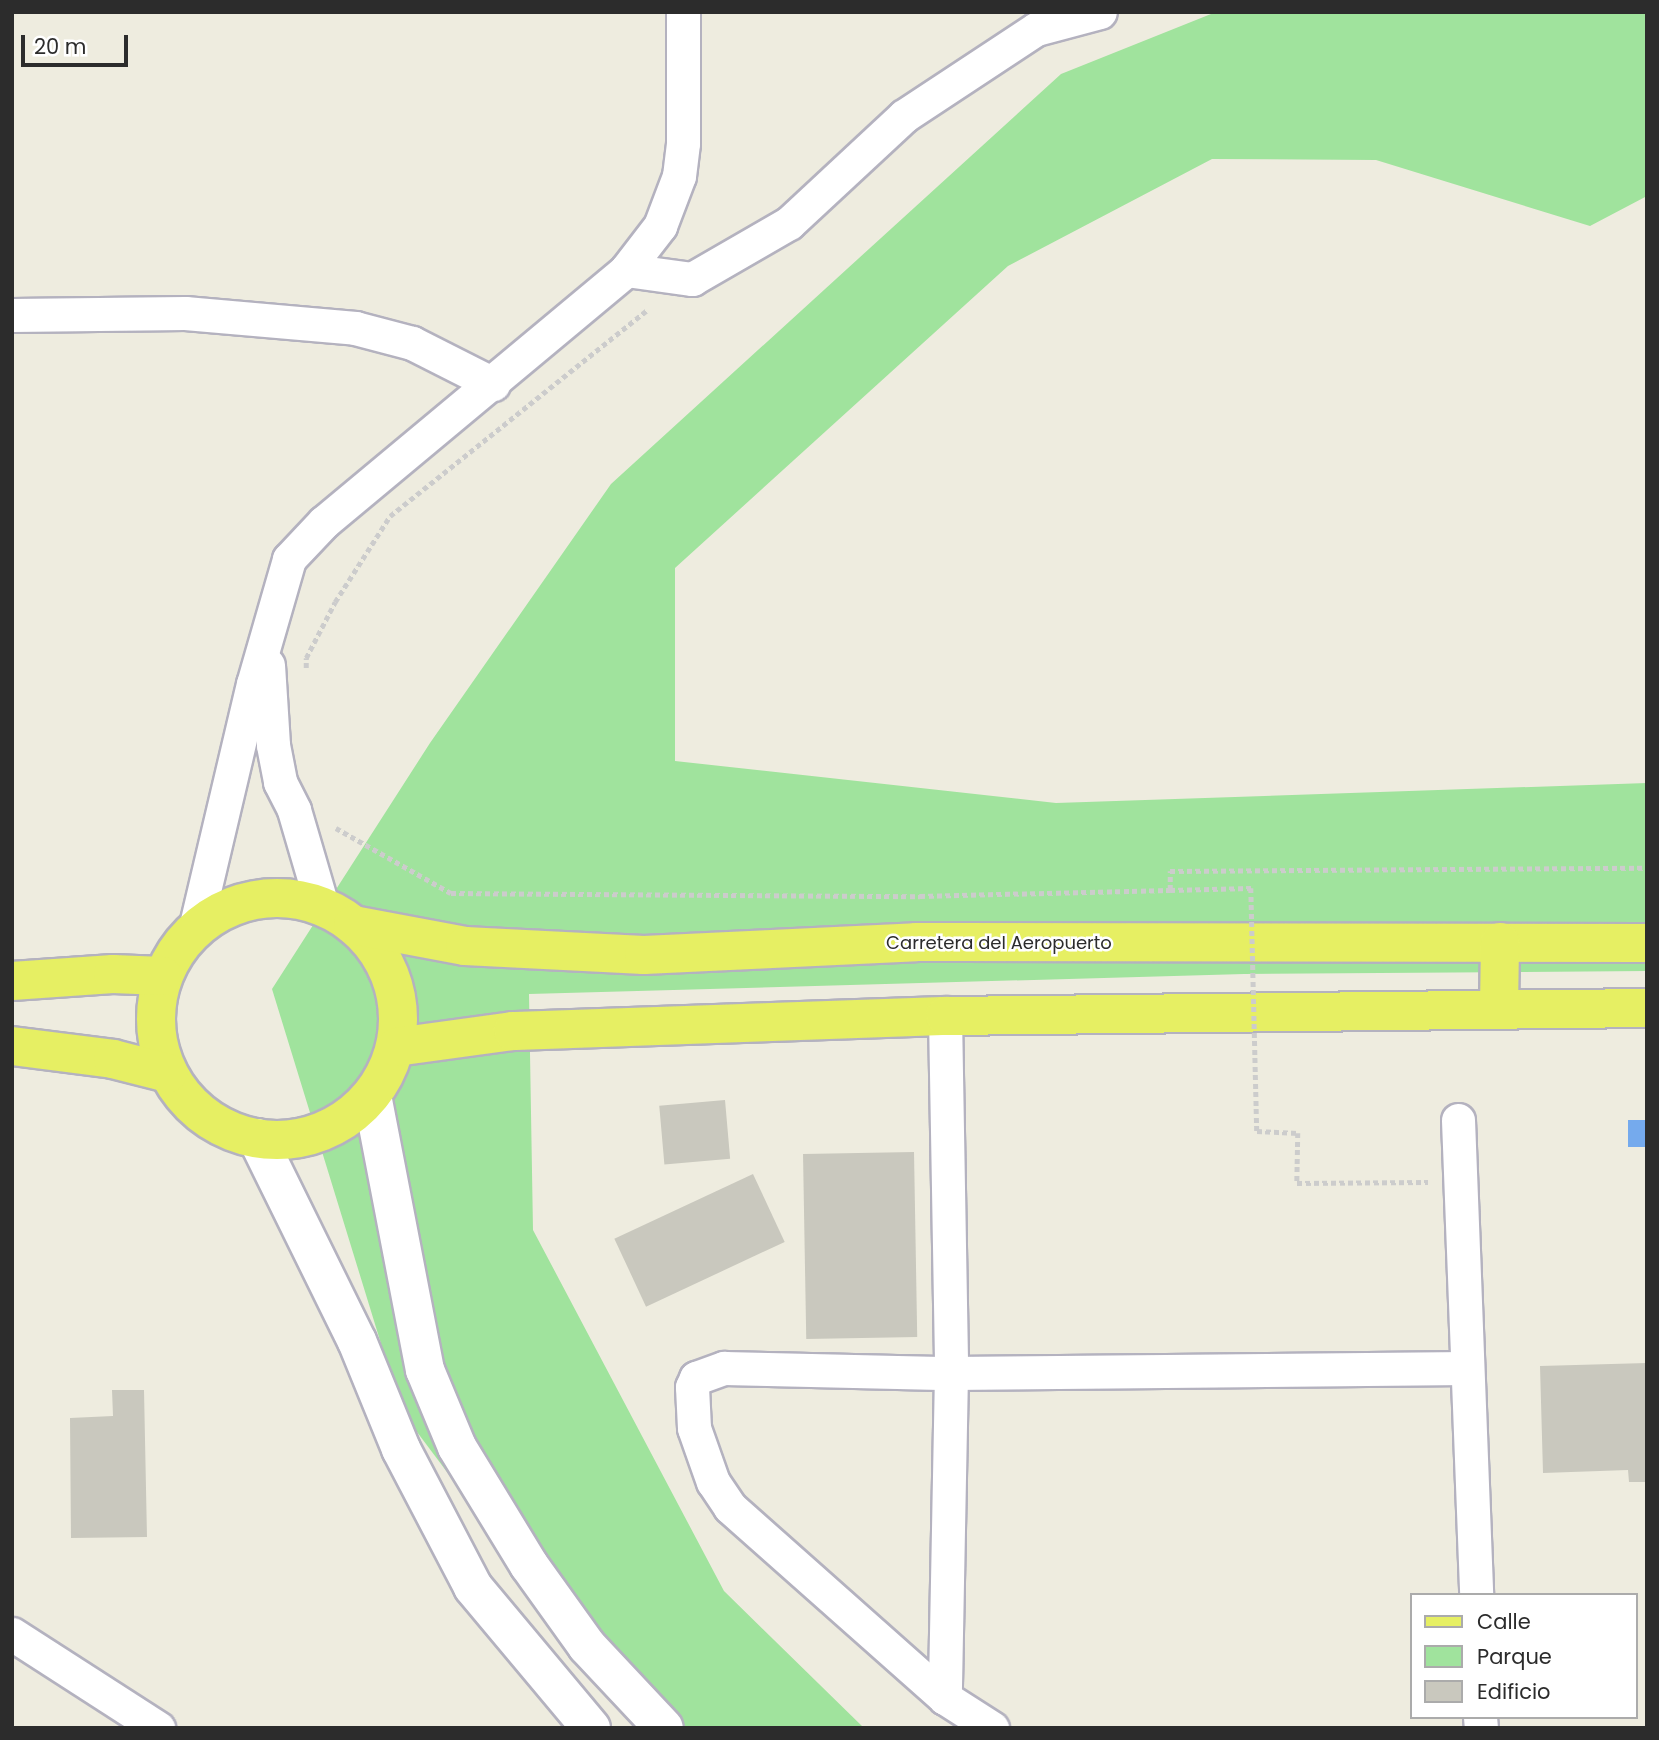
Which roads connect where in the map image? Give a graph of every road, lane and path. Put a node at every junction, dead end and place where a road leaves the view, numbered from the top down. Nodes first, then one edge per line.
1 (682, 12) edge
2 (1100, 12) edge
3 (626, 270) junction
4 (692, 279) junction
5 (12, 314) edge
6 (493, 384) junction
7 (267, 642) junction
8 (305, 681) dead end
9 (328, 823) dead end
10 (1647, 868) edge
11 (1170, 890) junction
12 (338, 916) junction
13 (195, 929) junction
14 (1500, 942) junction
15 (1647, 943) edge
16 (163, 976) junction
17 (12, 981) edge
18 (1647, 1008) edge
19 (1499, 1009) junction
20 (945, 1016) junction
21 (12, 1046) edge
22 (396, 1047) junction
23 (168, 1073) junction
24 (372, 1095) junction
25 (1458, 1120) dead end
26 (257, 1138) junction
27 (1460, 1182) junction
28 (1467, 1368) junction
29 (951, 1373) junction
30 (1476, 1593) edge
31 (12, 1634) edge
32 (945, 1698) junction
33 (158, 1728) edge
34 (591, 1728) edge
35 (664, 1728) edge
36 (992, 1728) edge

1 - 3 street
2 - 4 street
3 - 4 street
3 - 6 street
4 - 8 path
5 - 6 street
6 - 7 street
7 - 12 street
7 - 13 street
9 - 11 path
10 - 11 path
11 - 27 path, bridge
12 - 13 main road
12 - 14 main road, Carretera del Aeropuerto
12 - 22 main road
13 - 16 main road
14 - 15 main road, Carretera del Aeropuerto
14 - 19 main road
16 - 17 main road
16 - 23 main road
18 - 19 main road
19 - 20 main road
20 - 22 main road
20 - 29 street
21 - 23 main road
22 - 24 main road
23 - 26 main road
24 - 26 main road
24 - 35 main road
25 - 27 street
26 - 34 main road
27 - 28 street
28 - 29 street
28 - 30 street
29 - 32 street
29 - 32 street
31 - 33 street
32 - 36 street

